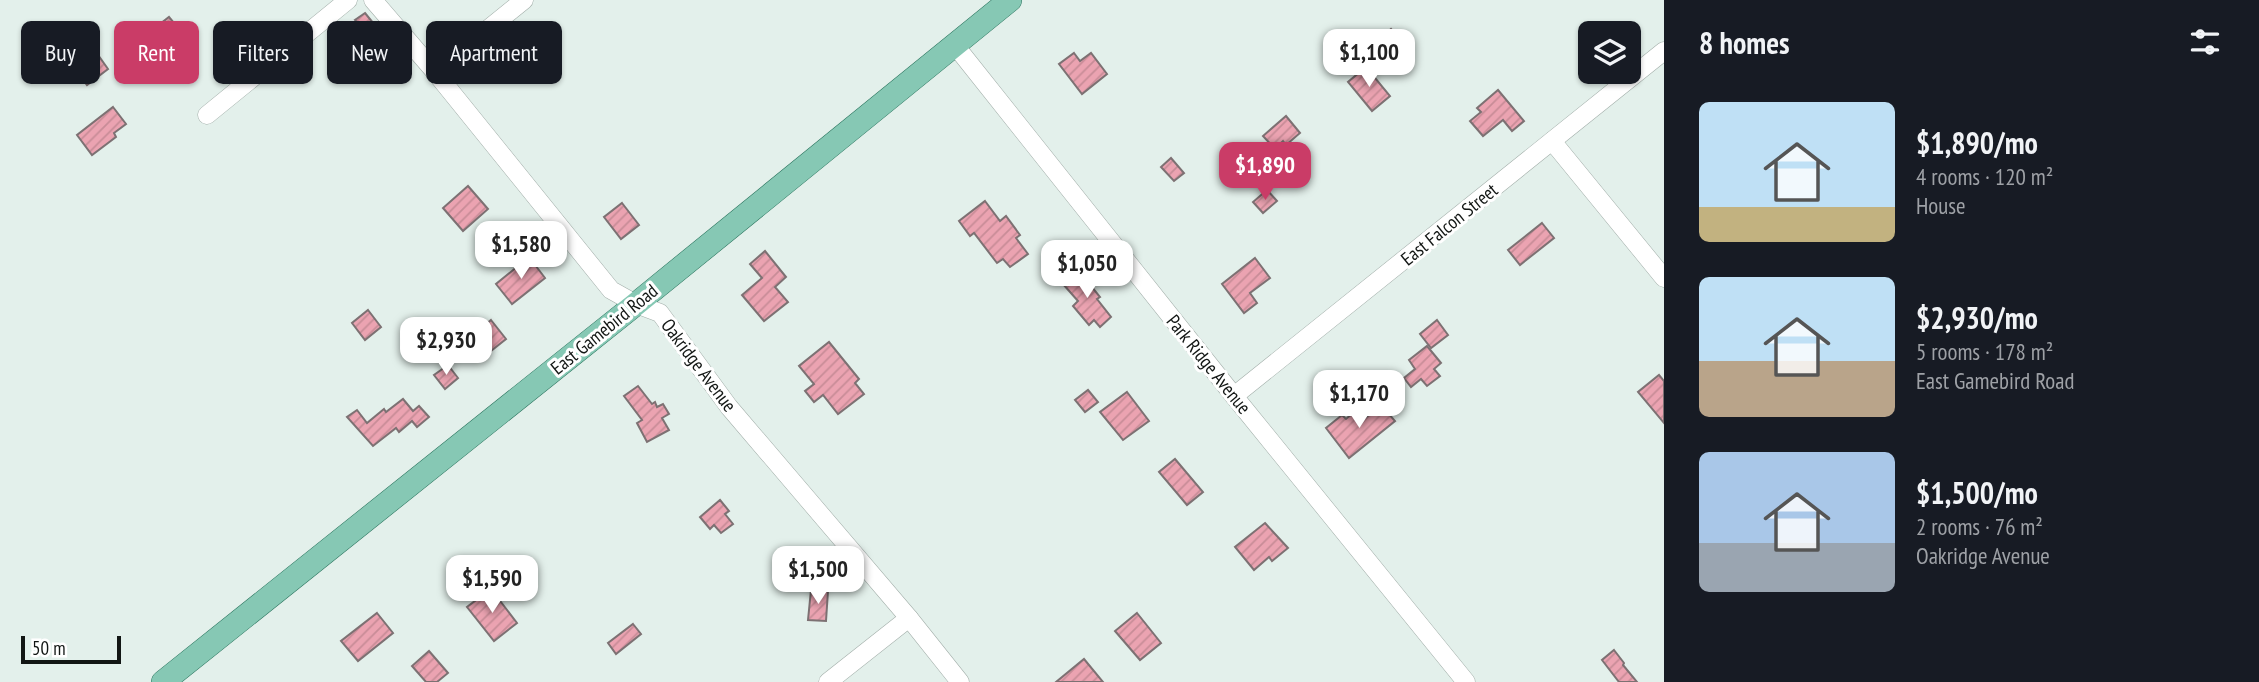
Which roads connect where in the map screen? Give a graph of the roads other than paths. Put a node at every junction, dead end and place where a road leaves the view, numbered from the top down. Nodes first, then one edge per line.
1 (348, 0) edge
2 (373, 0) edge
3 (524, 0) edge
4 (1010, 0) edge
5 (498, 21) edge
6 (954, 44) junction
7 (1664, 51) edge
8 (426, 62) edge
9 (445, 84) edge
10 (206, 115) dead end
11 (1552, 141) junction
12 (1664, 278) edge
13 (636, 304) junction
14 (1234, 396) junction
15 (909, 618) junction
16 (163, 682) edge
17 (828, 682) edge
18 (960, 682) edge
19 (1466, 682) edge

1 - 10 street
2 - 8 street, Oakridge Avenue
3 - 5 street
4 - 6 main road, East Gamebird Road
6 - 13 main road, East Gamebird Road
6 - 14 street, Park Ridge Avenue
7 - 11 street, East Falcon Street
9 - 13 street, Oakridge Avenue
11 - 12 street
11 - 14 street, East Falcon Street
13 - 15 street, Oakridge Avenue
13 - 16 main road, East Gamebird Road
14 - 19 street, Park Ridge Avenue
15 - 17 street
15 - 18 street, Oakridge Avenue

